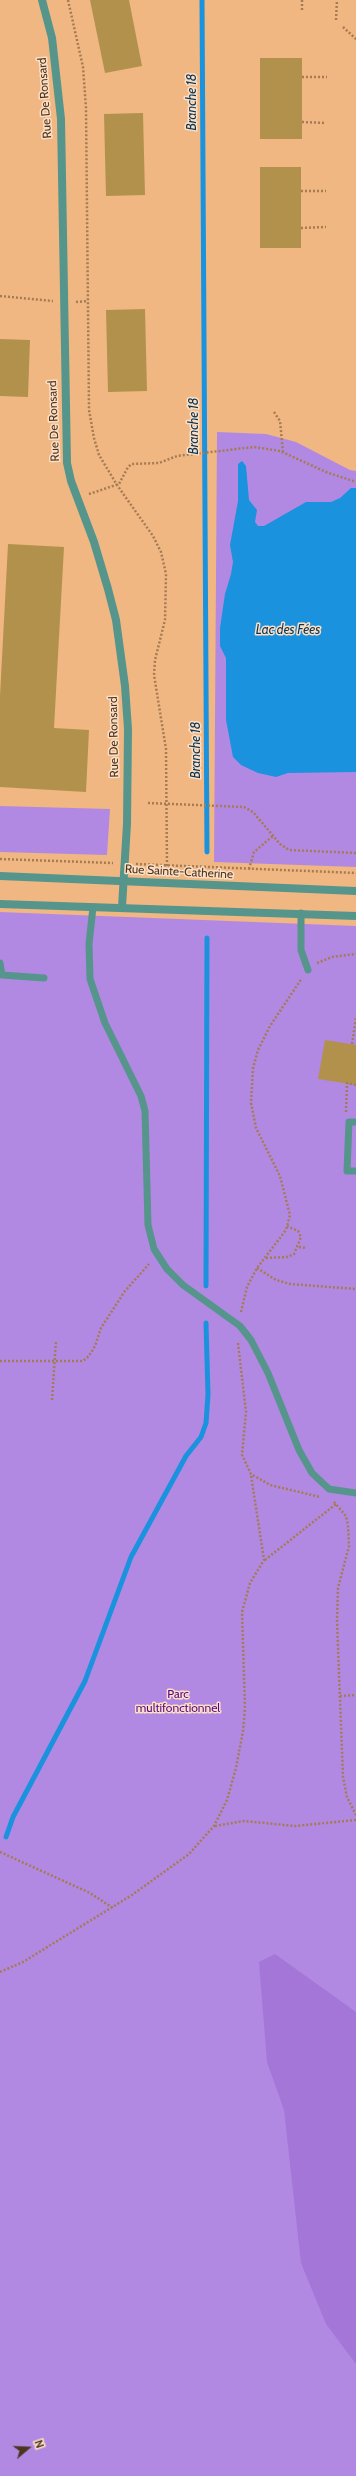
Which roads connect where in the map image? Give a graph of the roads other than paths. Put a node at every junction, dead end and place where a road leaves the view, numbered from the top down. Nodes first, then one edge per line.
1 (42, 0) edge
2 (0, 876) edge
3 (123, 882) junction
4 (356, 891) edge
5 (0, 904) edge
6 (93, 907) junction
7 (122, 907) junction
8 (301, 913) junction
9 (356, 916) edge
10 (0, 963) edge
11 (308, 970) road end
12 (44, 978) dead end
13 (356, 1122) edge
14 (356, 1171) edge
15 (356, 1493) edge

1 - 3 street, Rue De Ronsard
2 - 3 street, Rue Sainte-Catherine
3 - 4 street, Rue Sainte-Catherine
3 - 7 street, Rue De Ronsard
5 - 6 street
6 - 7 street
6 - 15 lane
7 - 8 street
8 - 9 street
8 - 11 lane
10 - 12 lane
13 - 14 lane

